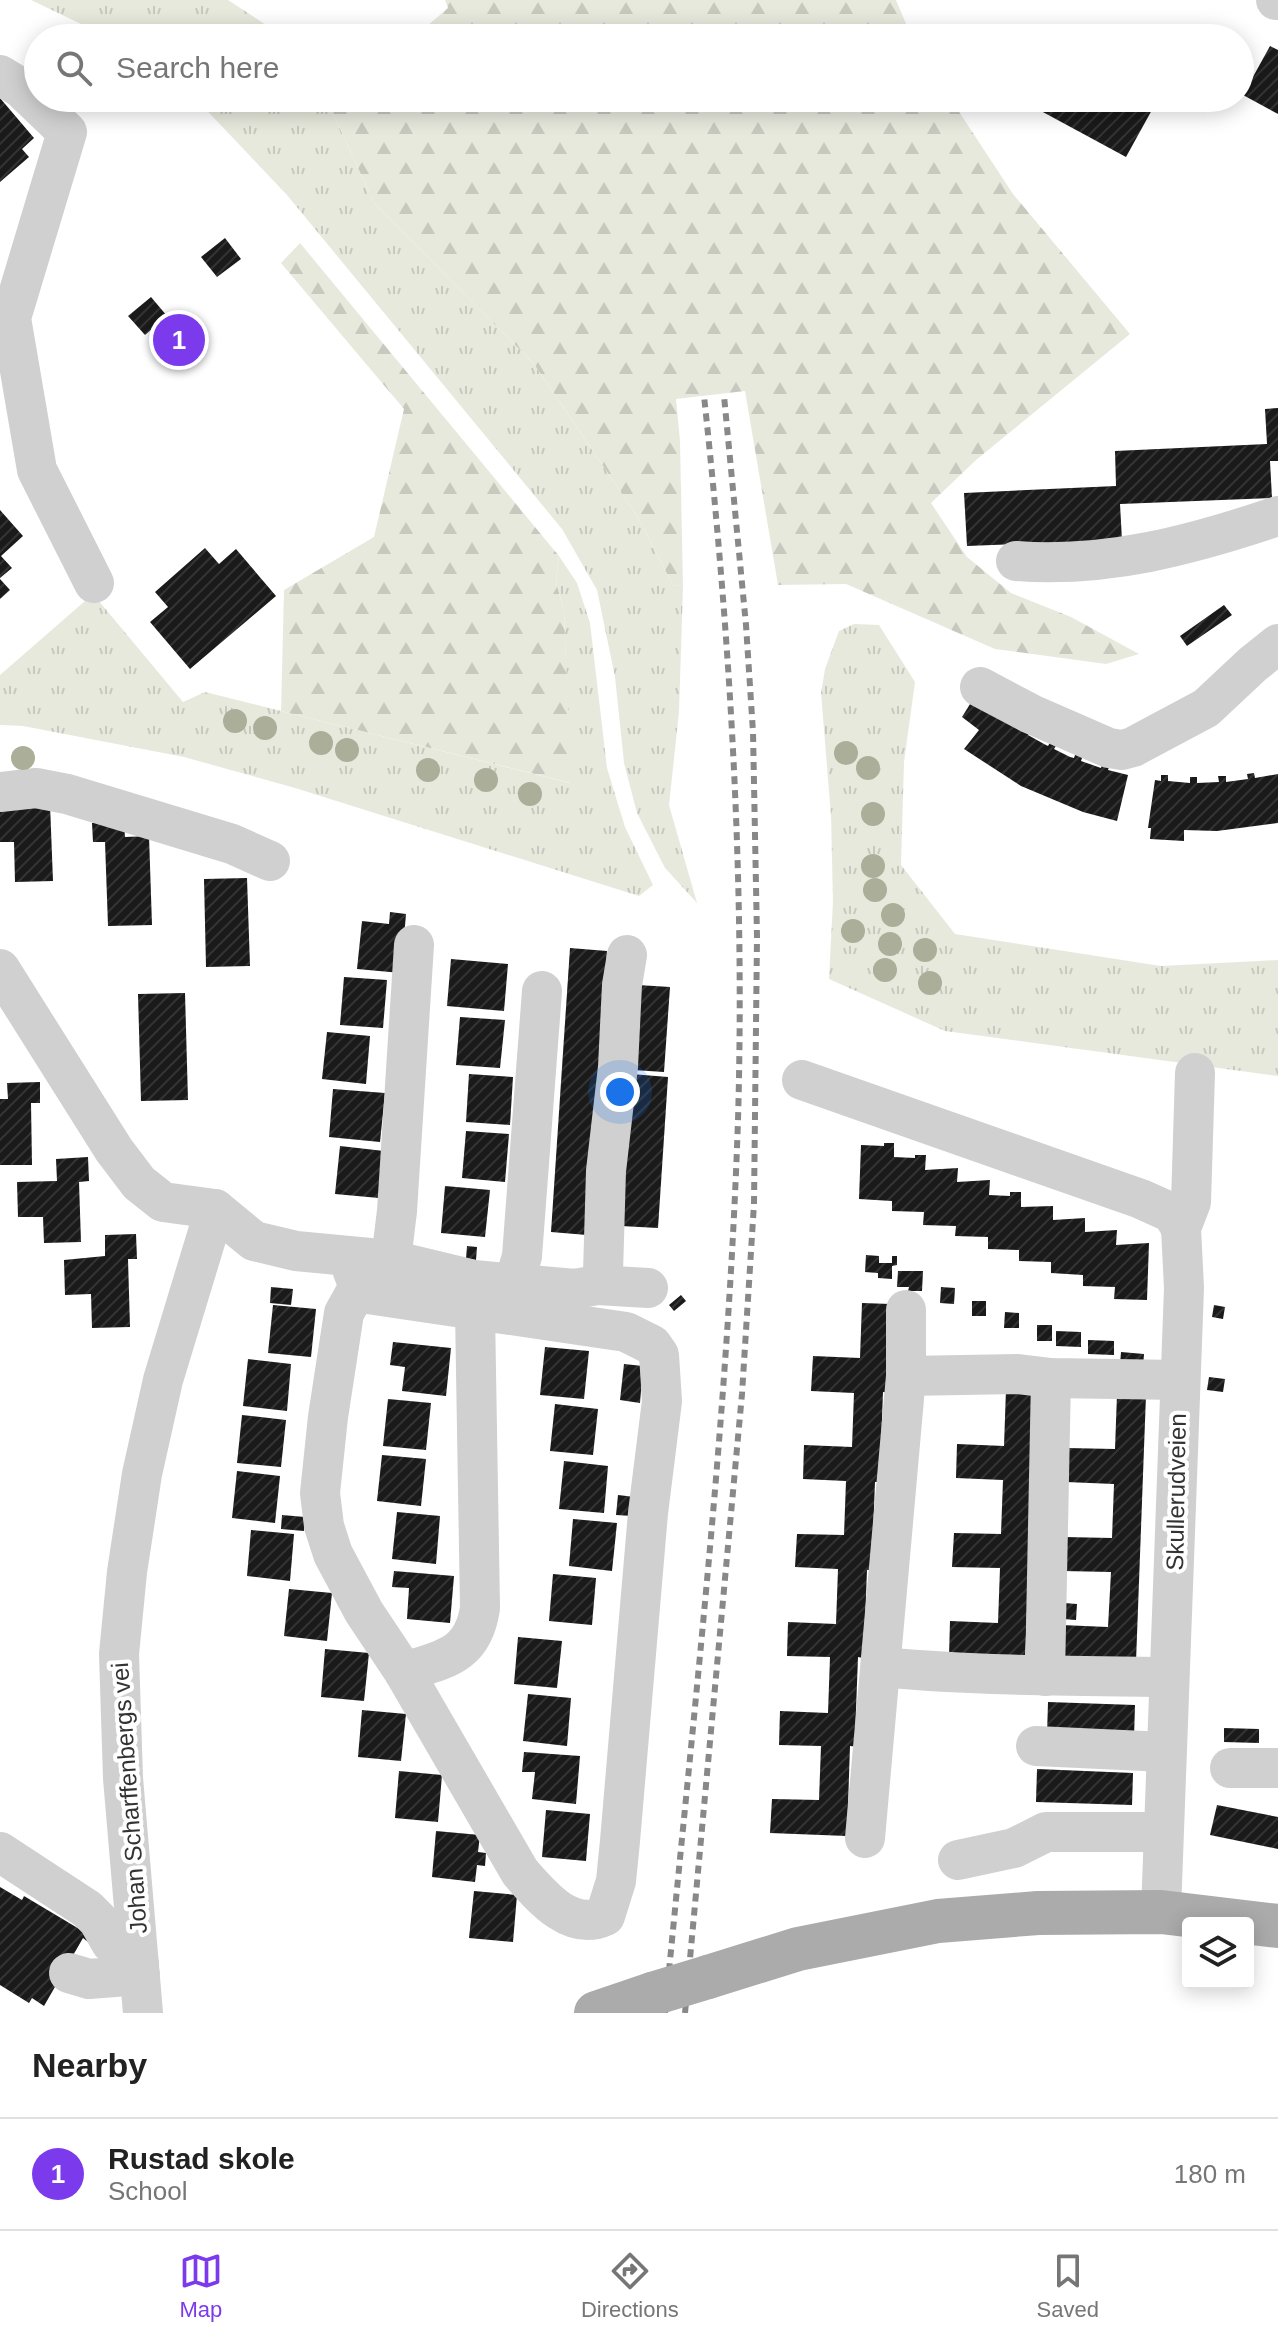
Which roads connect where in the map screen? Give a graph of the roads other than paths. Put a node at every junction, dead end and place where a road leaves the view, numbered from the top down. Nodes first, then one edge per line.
1 (0, 75) edge
2 (24, 91) edge
3 (46, 112) edge
4 (1278, 516) edge
5 (1016, 561) dead end
6 (94, 583) dead end
7 (1270, 659) edge
8 (980, 687) dead end
9 (0, 792) edge
10 (270, 861) dead end
11 (414, 945) dead end
12 (627, 955) dead end
13 (0, 969) edge
14 (542, 991) dead end
15 (1195, 1073) dead end
16 (802, 1080) dead end
17 (215, 1209) junction
18 (1181, 1228) junction
19 (391, 1260) junction
20 (353, 1273) junction
21 (514, 1284) junction
22 (597, 1285) junction
23 (648, 1288) dead end
24 (906, 1310) dead end
25 (475, 1311) junction
26 (906, 1376) junction
27 (1051, 1378) junction
28 (1179, 1380) junction
29 (881, 1667) junction
30 (404, 1672) junction
31 (1045, 1676) junction
32 (1169, 1677) junction
33 (1036, 1746) dead end
34 (1166, 1752) junction
35 (1230, 1768) dead end
36 (1278, 1768) edge
37 (1163, 1832) junction
38 (865, 1838) dead end
39 (0, 1852) edge
40 (958, 1860) dead end
41 (1161, 1912) junction
42 (1278, 1926) edge
43 (69, 1973) dead end
44 (140, 1984) edge
45 (596, 2013) edge

1 - 2 street
3 - 6 street
4 - 5 street
7 - 8 street
9 - 10 street
11 - 19 street
12 - 22 street
13 - 17 street
14 - 21 street
15 - 18 street, Skullerudveien
16 - 18 street
17 - 20 street
17 - 44 street, Johan Scharffenbergs vei
18 - 28 street, Skullerudveien
19 - 20 street
19 - 21 street
20 - 25 street
20 - 30 street
21 - 22 street
22 - 23 street
24 - 26 street
25 - 30 street
25 - 30 street
26 - 27 street
26 - 29 street
27 - 28 street
27 - 31 street
28 - 32 street, Skullerudveien
29 - 31 street
29 - 38 street
31 - 32 street
32 - 34 street, Skullerudveien
33 - 34 street
34 - 37 street, Skullerudveien
35 - 36 street
37 - 40 street
37 - 41 street, Skullerudveien
39 - 44 street
41 - 42 main road
41 - 45 main road, bridge
43 - 44 street

